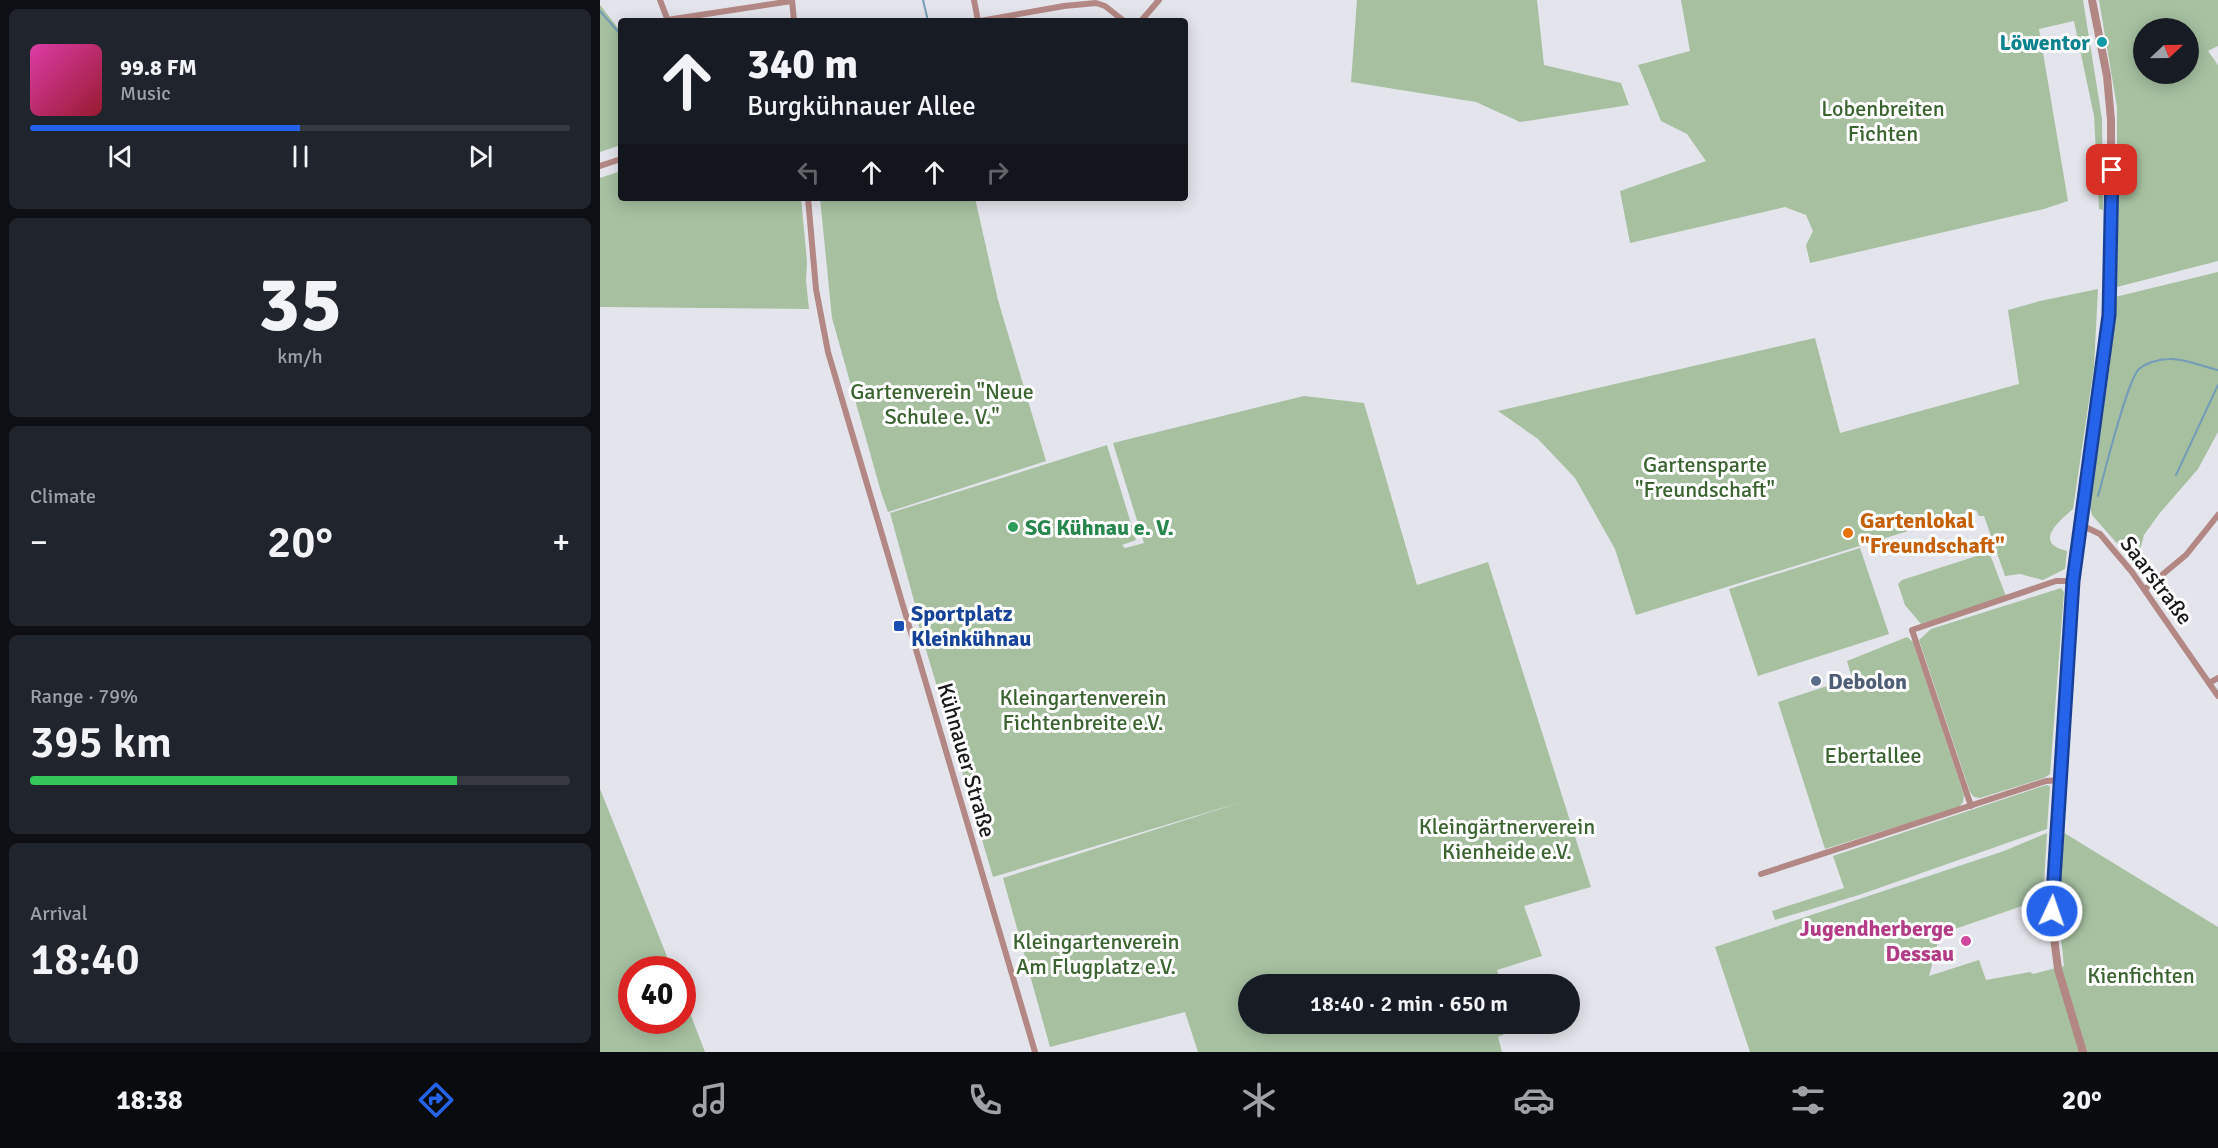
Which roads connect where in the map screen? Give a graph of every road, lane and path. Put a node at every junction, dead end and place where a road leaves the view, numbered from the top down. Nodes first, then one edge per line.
1 (660, 0) edge
2 (792, 0) edge
3 (974, 0) edge
4 (1159, 0) edge
5 (2092, 0) edge
6 (666, 18) edge
7 (680, 18) edge
8 (794, 18) edge
9 (978, 18) edge
10 (996, 18) edge
11 (1120, 18) edge
12 (1144, 18) edge
13 (618, 160) edge
14 (600, 166) edge
15 (808, 201) edge
16 (2218, 515) edge
17 (2079, 524) junction
18 (2073, 581) junction
19 (2145, 589) junction
20 (2218, 678) edge
21 (2209, 683) junction
22 (2218, 696) edge
23 (2060, 780) junction
24 (1971, 806) junction
25 (1761, 874) dead end
26 (1035, 1052) edge
27 (2083, 1052) edge

1 - 6 street
2 - 7 street
2 - 8 street
3 - 9 street
4 - 12 street
5 - 17 street
10 - 11 street
13 - 14 street
15 - 26 street, Kühnauer Straße
16 - 19 street
17 - 18 street
17 - 19 street, Saarstraße
18 - 23 street
18 - 24 street
19 - 21 street, Saarstraße
20 - 21 street
21 - 22 street, Saarstraße
23 - 24 street
23 - 27 street
24 - 25 street

